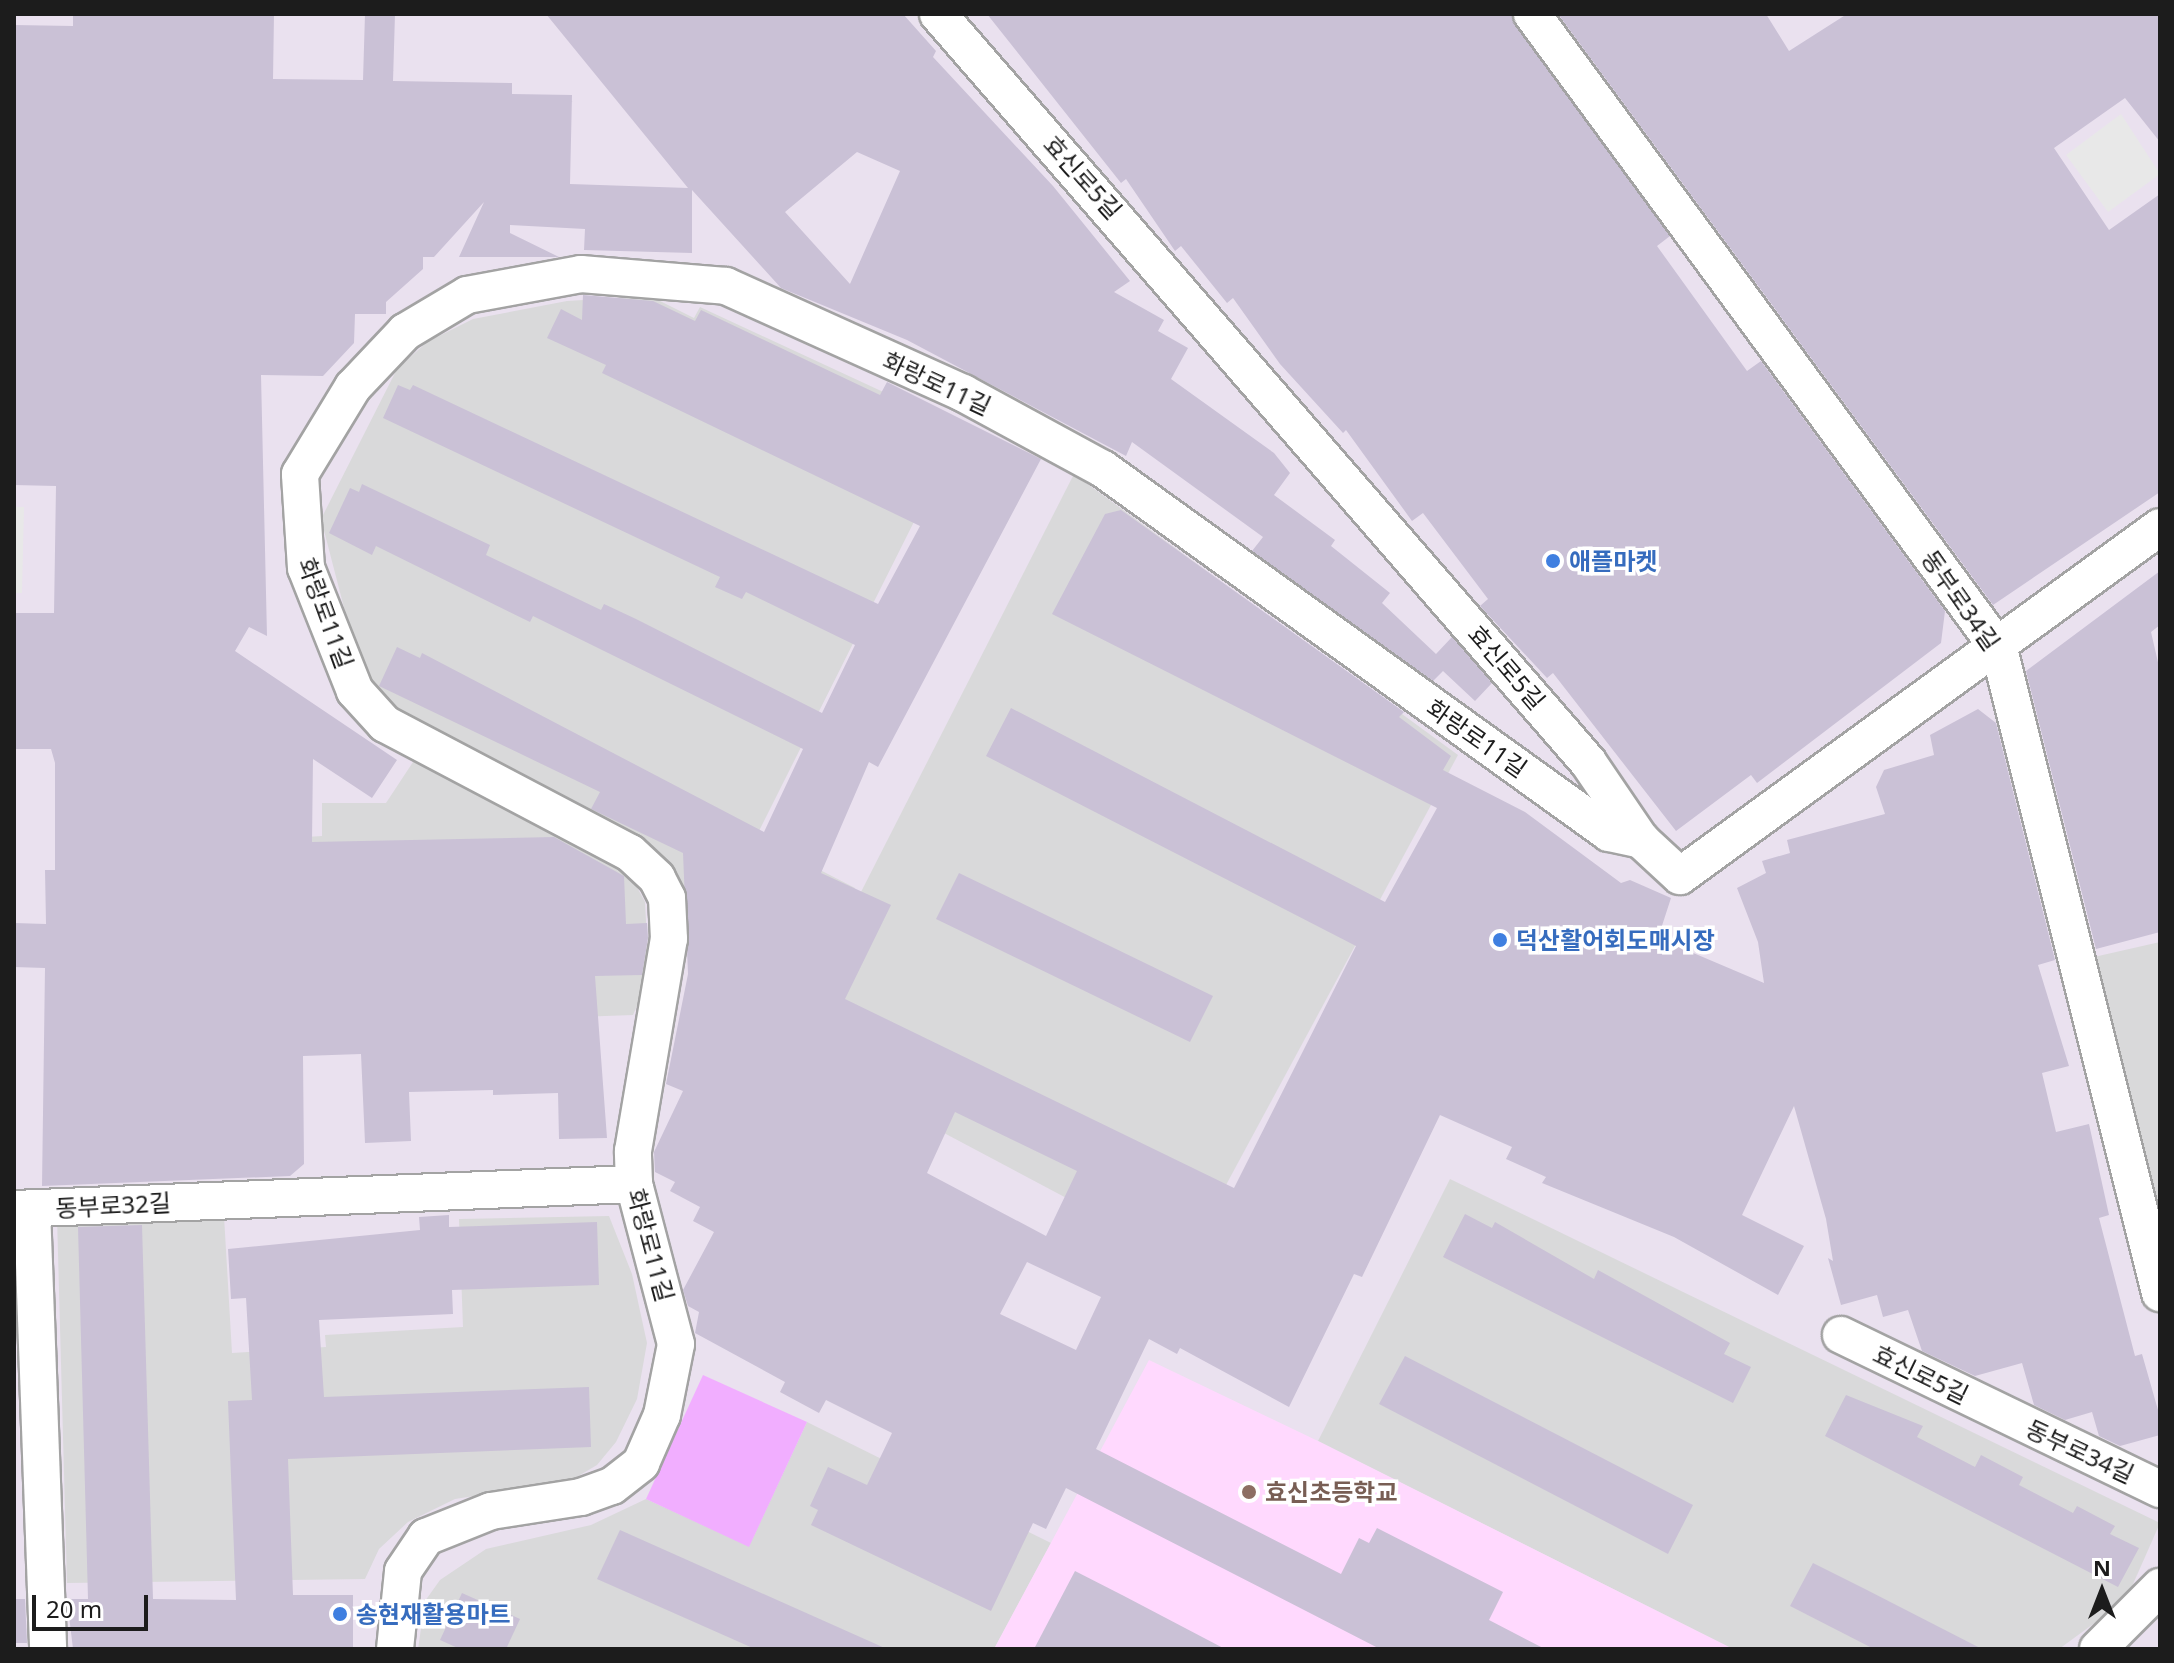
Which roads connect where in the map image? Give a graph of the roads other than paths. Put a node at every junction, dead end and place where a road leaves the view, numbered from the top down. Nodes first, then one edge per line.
1 (938, 14) edge
2 (1532, 14) edge
3 (2160, 527) edge
4 (1999, 649) junction
5 (1641, 840) junction
6 (634, 1184) junction
7 (23, 1209) edge
8 (2160, 1293) edge
9 (1841, 1335) dead end
10 (2000, 1413) joint
11 (2160, 1489) edge
12 (2160, 1587) edge
13 (48, 1649) edge
14 (395, 1649) edge
15 (2098, 1649) edge

1 - 5 street, 효신로5길
2 - 4 street, 동부로34길
3 - 4 street, 효신로5길
4 - 5 street, 효신로5길
4 - 8 street, 동부로34길
5 - 6 street, 화랑로11길
6 - 7 street, 동부로32길
6 - 14 street, 화랑로11길
7 - 13 street, 동부로32길
9 - 10 street, 효신로5길
10 - 11 street, 동부로34길
12 - 15 street

